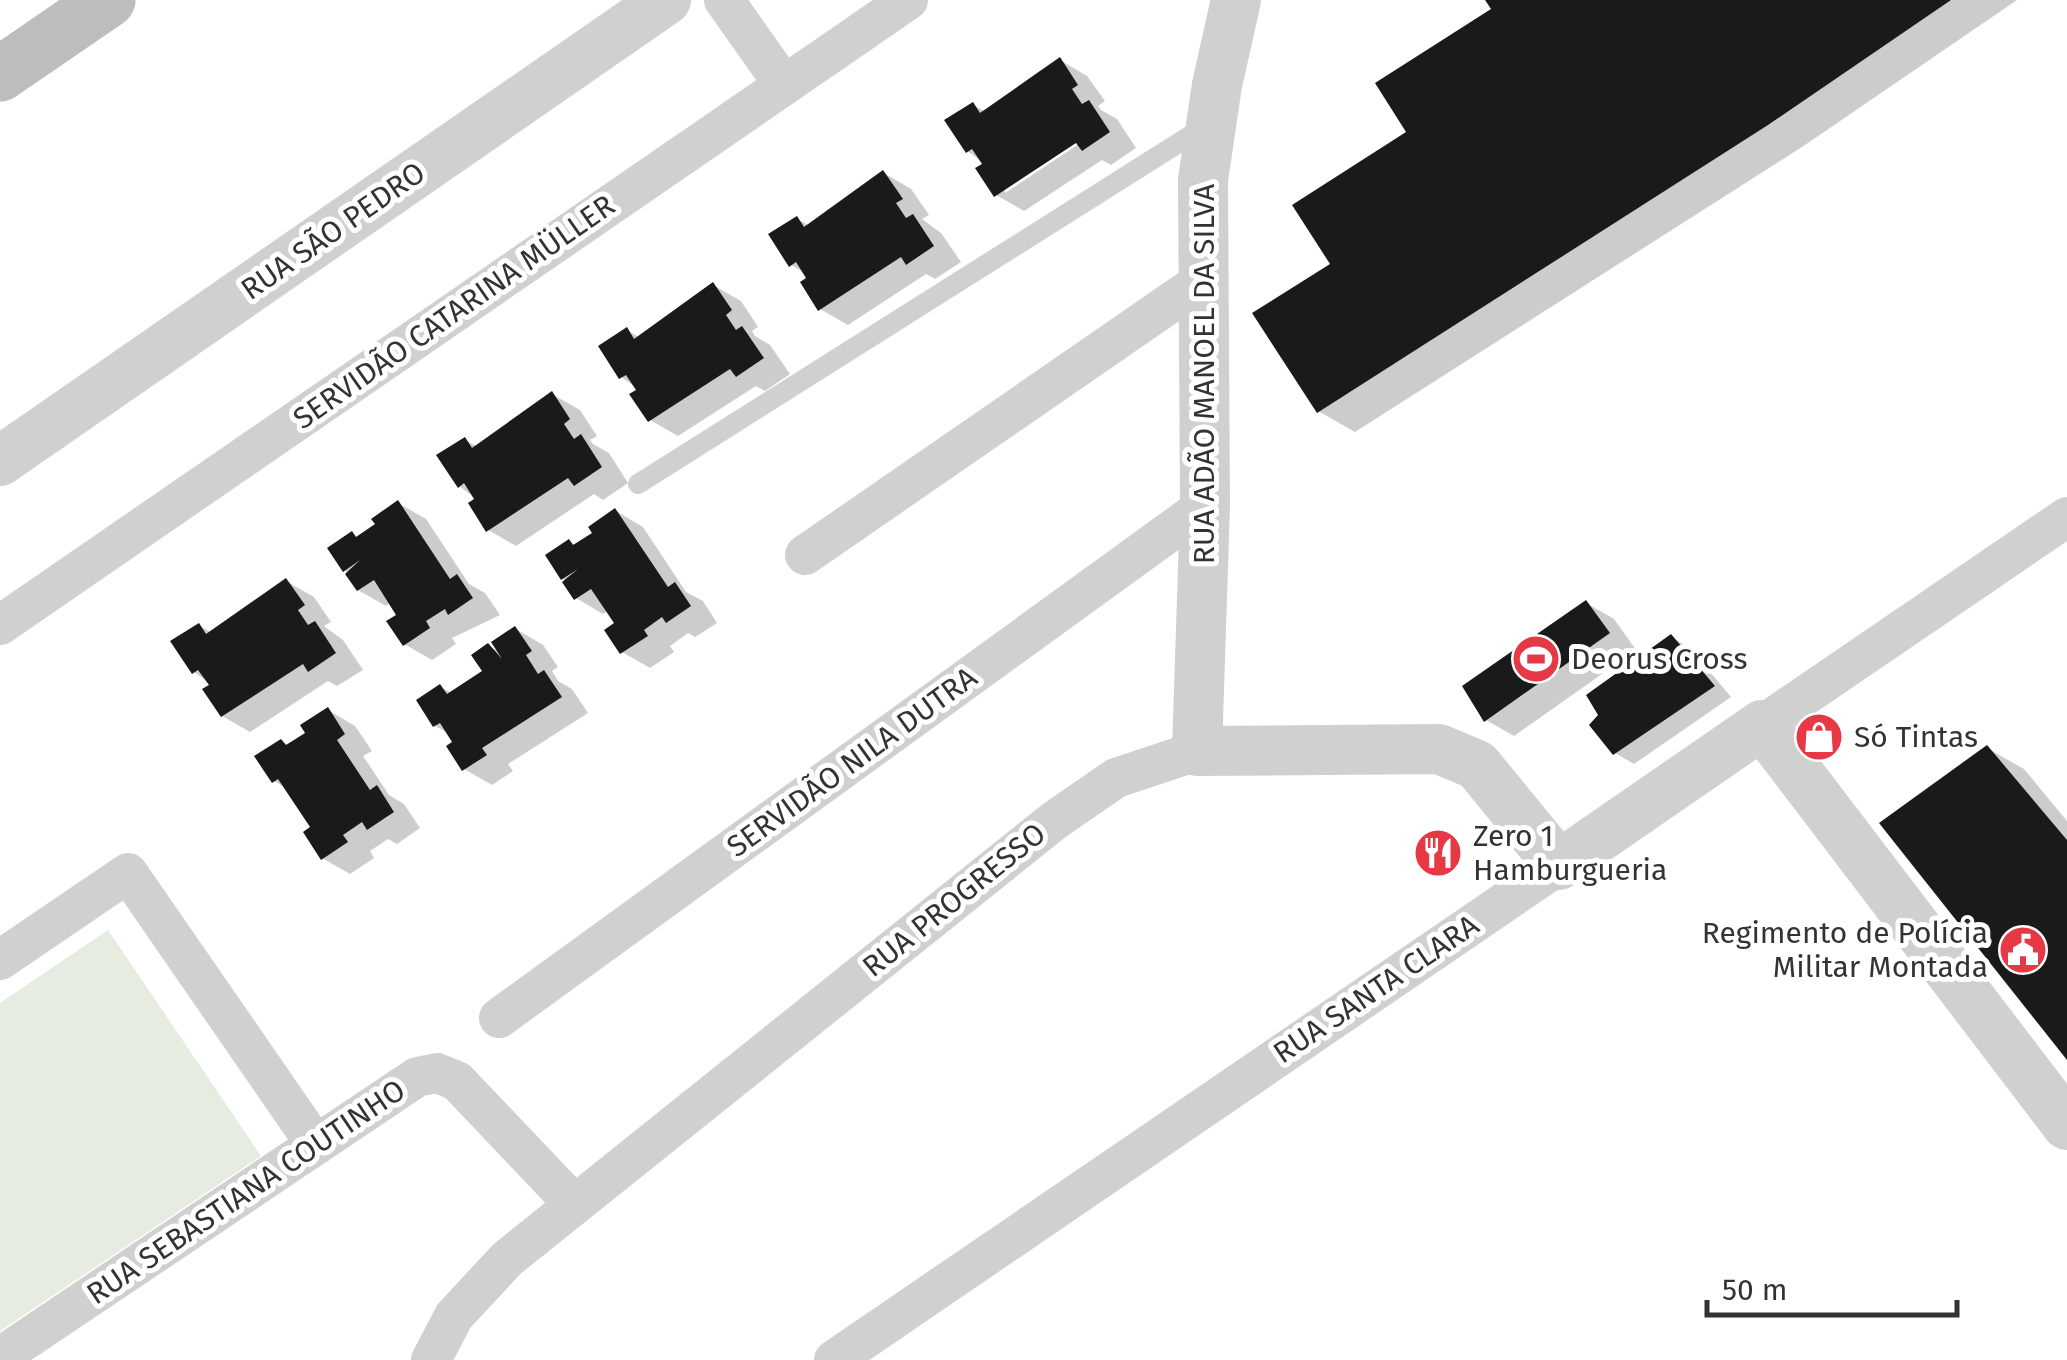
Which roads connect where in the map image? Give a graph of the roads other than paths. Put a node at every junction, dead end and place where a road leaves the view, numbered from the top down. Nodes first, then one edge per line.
1 (108, 0) edge
2 (666, 0) edge
3 (724, 0) edge
4 (908, 0) edge
5 (1236, 0) edge
6 (0, 74) edge
7 (784, 86) junction
8 (1211, 122) junction
9 (1202, 281) junction
10 (0, 461) edge
11 (638, 484) dead end
12 (1206, 506) junction
13 (2067, 517) edge
14 (805, 556) dead end
15 (0, 625) edge
16 (1762, 725) junction
17 (1197, 751) junction
18 (1558, 864) junction
19 (0, 960) edge
20 (499, 1018) dead end
21 (2067, 1125) edge
22 (316, 1145) junction
23 (573, 1203) junction
24 (0, 1357) edge
25 (432, 1360) edge
26 (834, 1360) edge

1 - 6 main road
2 - 10 street, RUA SÃO PEDRO
3 - 7 street
4 - 7 street, SERVIDÃO CATARINA MÜLLER
5 - 8 street, RUA ADÃO MANOEL DA SILVA
7 - 15 street, SERVIDÃO CATARINA MÜLLER
8 - 9 street, RUA ADÃO MANOEL DA SILVA
8 - 11 lane
9 - 12 street, RUA ADÃO MANOEL DA SILVA
9 - 14 street
12 - 17 street, RUA ADÃO MANOEL DA SILVA
12 - 20 street, SERVIDÃO NILA DUTRA
13 - 16 street, RUA SANTA CLARA
16 - 18 street, RUA SANTA CLARA
16 - 21 street
17 - 18 street, RUA PROGRESSO
17 - 23 street, RUA PROGRESSO
18 - 26 street, RUA SANTA CLARA
19 - 22 street
22 - 23 street, RUA SEBASTIANA COUTINHO
22 - 24 street, RUA SEBASTIANA COUTINHO
23 - 25 street, RUA PROGRESSO

